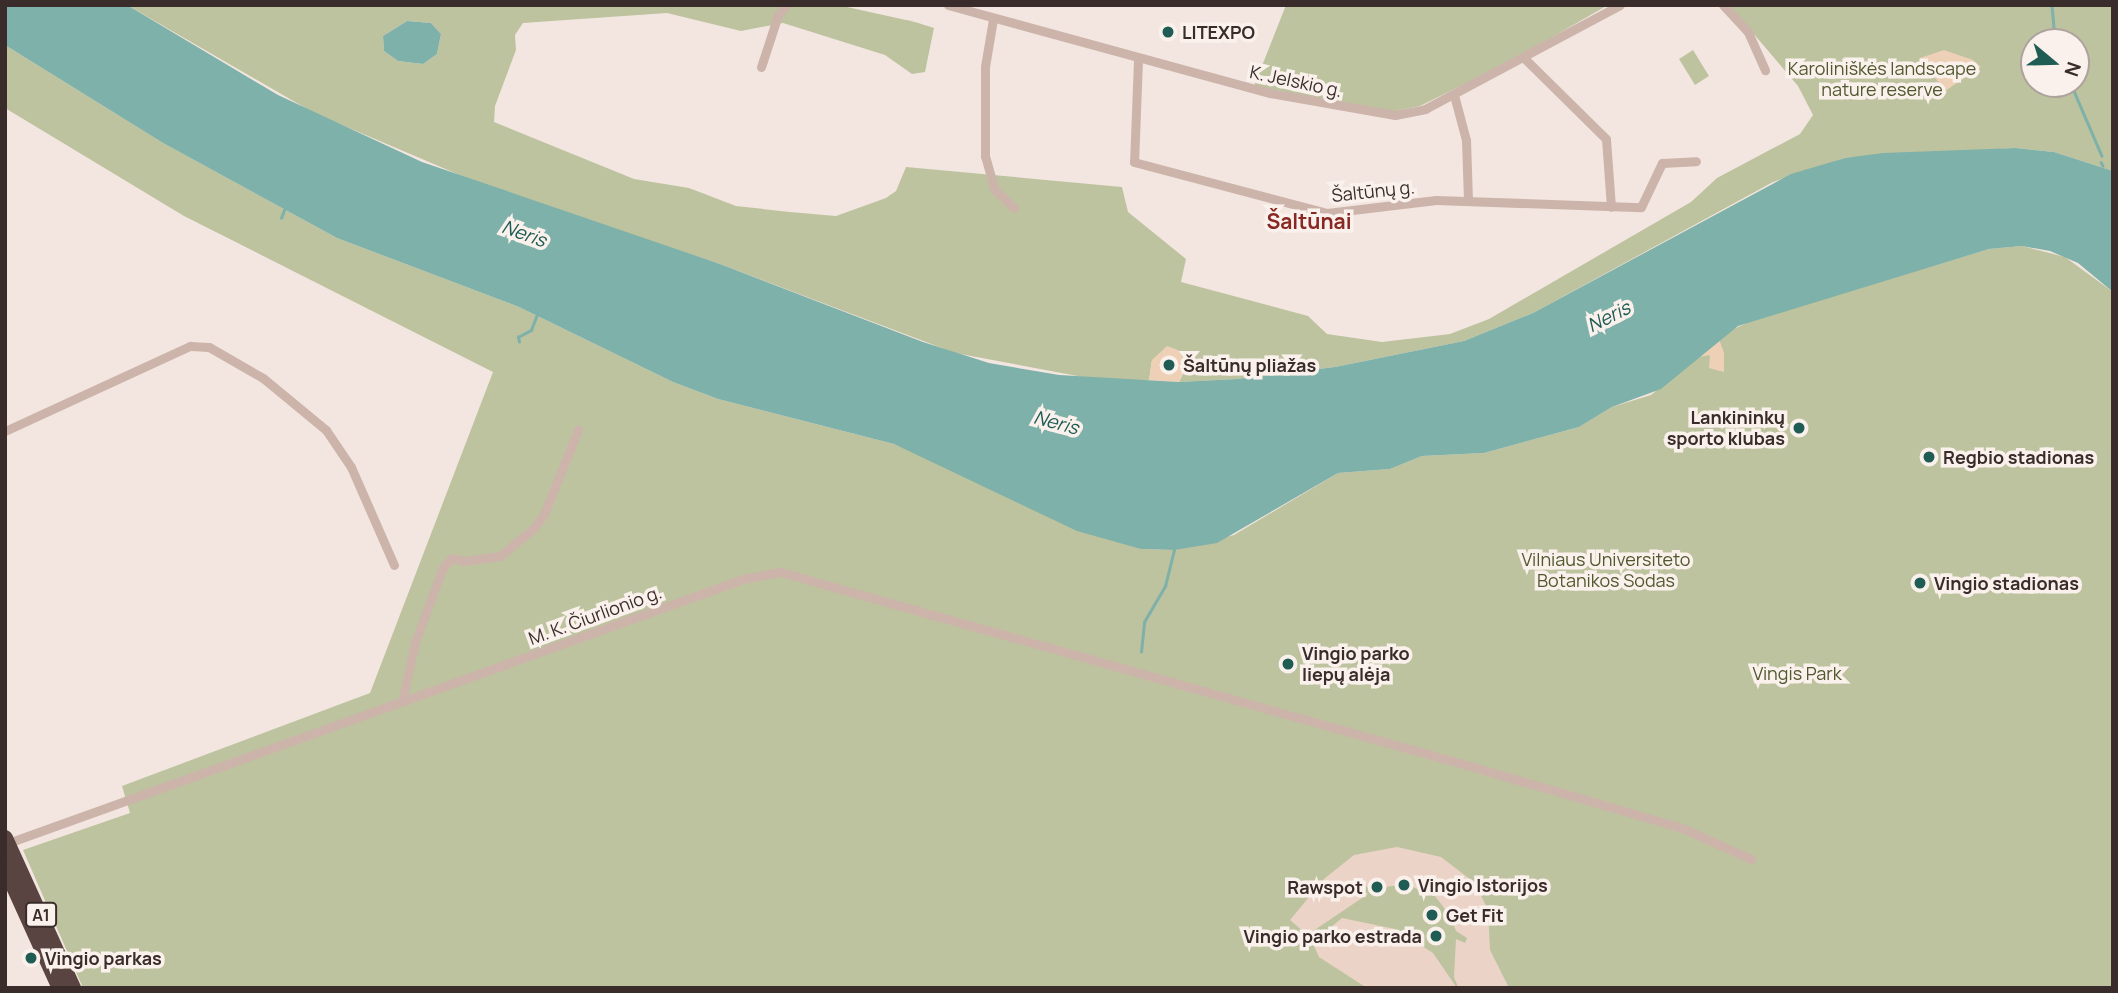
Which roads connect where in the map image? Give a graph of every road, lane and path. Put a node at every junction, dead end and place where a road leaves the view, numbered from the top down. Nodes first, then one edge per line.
1 (786, 5) edge
2 (948, 5) edge
3 (1620, 5) edge
4 (1723, 5) edge
5 (993, 19) junction
6 (1524, 58) junction
7 (1138, 60) junction
8 (761, 67) dead end
9 (1765, 70) dead end
10 (1454, 95) junction
11 (1696, 161) dead end
12 (1468, 200) junction
13 (1611, 207) junction
14 (1014, 208) dead end
15 (5, 430) edge
16 (578, 430) dead end
17 (394, 565) dead end
18 (402, 702) junction
19 (10, 840) edge
20 (1751, 859) dead end
21 (5, 867) edge
22 (60, 988) edge
23 (73, 988) edge

1 - 8 street
2 - 5 street, K. Jelskio g.
3 - 6 street, K. Jelskio g.
4 - 9 street
5 - 7 street, K. Jelskio g.
5 - 14 street
6 - 10 street, K. Jelskio g.
6 - 13 street
7 - 10 street, K. Jelskio g.
7 - 12 street, Šaltūnų g.
10 - 12 street
11 - 13 street, Šaltūnų g.
12 - 13 street, Šaltūnų g.
15 - 17 street
16 - 18 street
18 - 19 street, M. K. Čiurlionio g.
18 - 20 street, M. K. Čiurlionio g.
19 - 23 highway, A1
21 - 22 highway, A1

